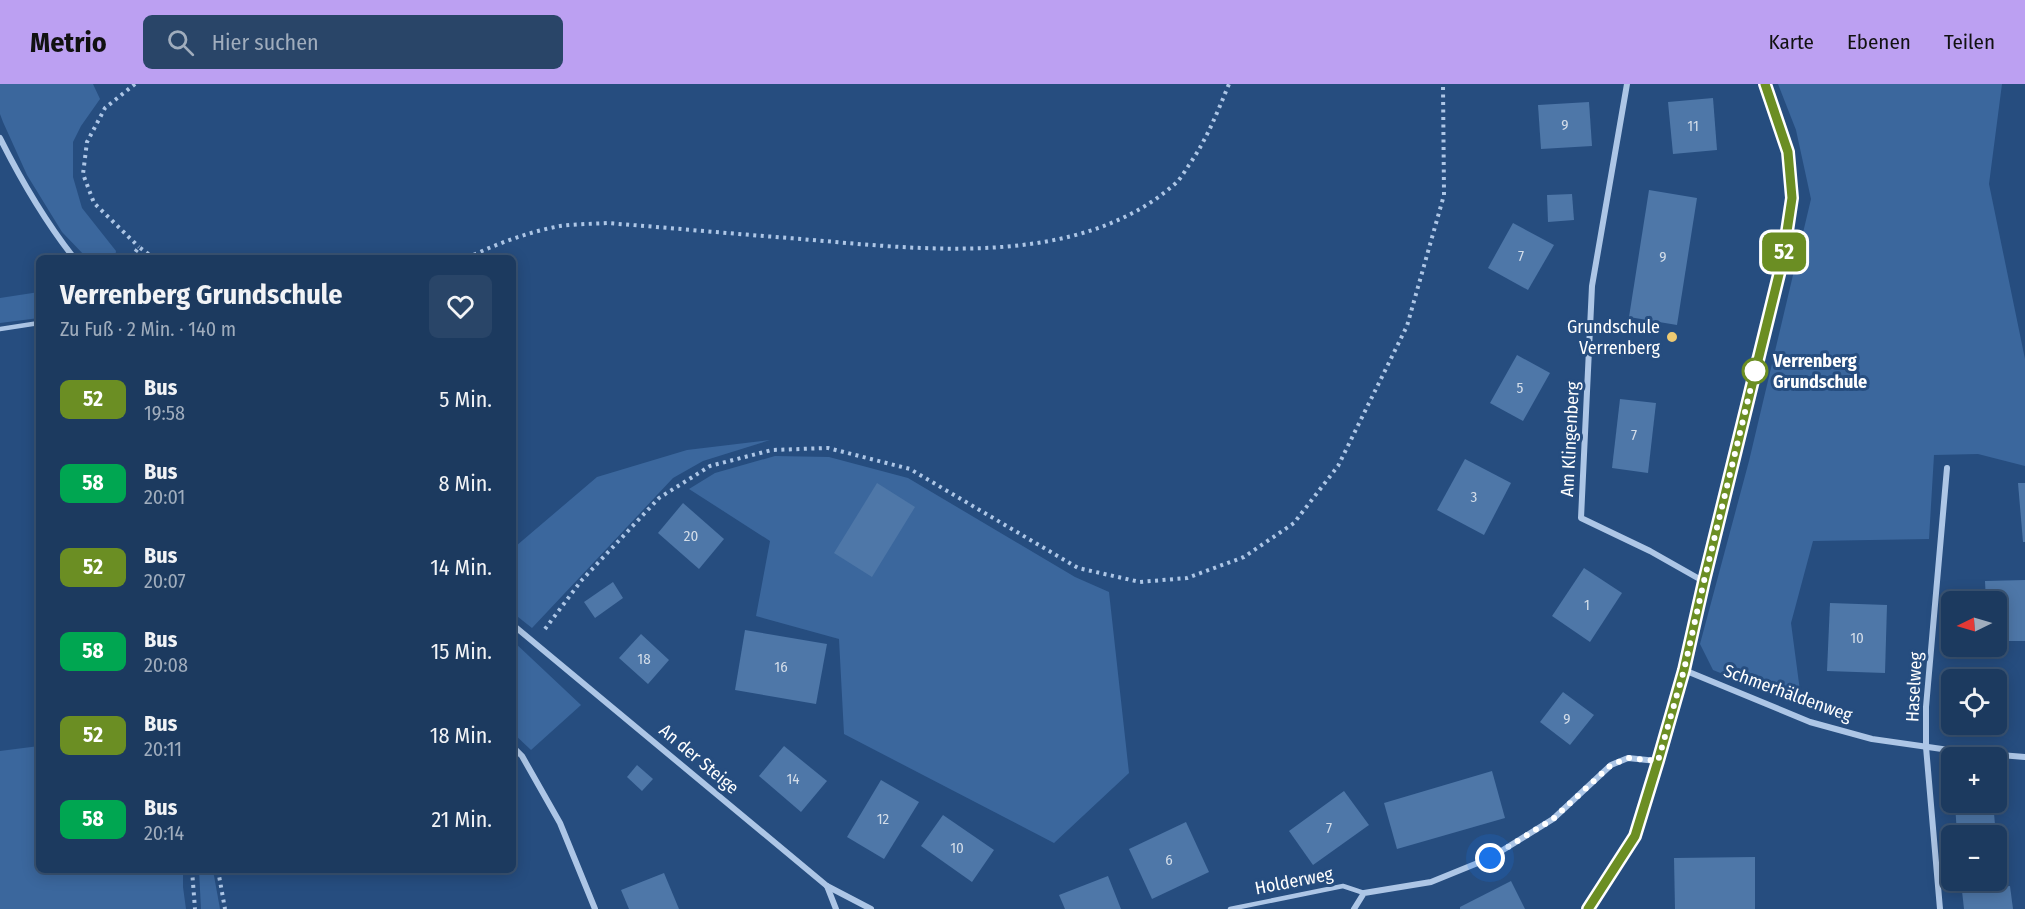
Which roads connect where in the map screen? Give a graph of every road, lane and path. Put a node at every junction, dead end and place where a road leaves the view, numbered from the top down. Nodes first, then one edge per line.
1 (135, 84) edge
2 (1229, 84) edge
3 (1443, 84) edge
4 (1627, 84) edge
5 (1765, 84) edge
6 (0, 138) edge
7 (139, 247) junction
8 (72, 255) edge
9 (132, 255) edge
10 (150, 255) edge
11 (473, 255) edge
12 (36, 323) edge
13 (0, 329) edge
14 (1947, 468) dead end
15 (1704, 581) junction
16 (516, 627) edge
17 (535, 643) junction
18 (1684, 670) junction
19 (1926, 747) junction
20 (516, 750) edge
21 (2025, 757) edge
22 (1658, 761) junction
23 (192, 873) edge
24 (219, 873) edge
25 (827, 886) junction
26 (1364, 893) junction
27 (195, 909) edge
28 (225, 909) edge
29 (595, 909) edge
30 (836, 909) edge
31 (871, 909) edge
32 (1230, 909) edge
33 (1354, 909) edge
34 (1588, 909) edge
35 (1940, 909) edge

1 - 7 path
2 - 11 path
3 - 17 path
4 - 15 street, Am Klingenberg
5 - 15 street
6 - 8 street
7 - 9 path
7 - 10 path
12 - 13 lane
14 - 19 street, Haselweg
15 - 18 street
16 - 17 street, An der Steige
17 - 25 street, An der Steige
18 - 19 street, Schmerhäldenweg
18 - 22 street
19 - 21 street, Schmerhäldenweg
19 - 35 street, Haselweg
20 - 29 street
22 - 26 street, Holderweg
22 - 34 street
23 - 27 path
24 - 28 path
25 - 30 street
25 - 31 street, An der Steige
26 - 32 lane, Holderweg
26 - 33 street

